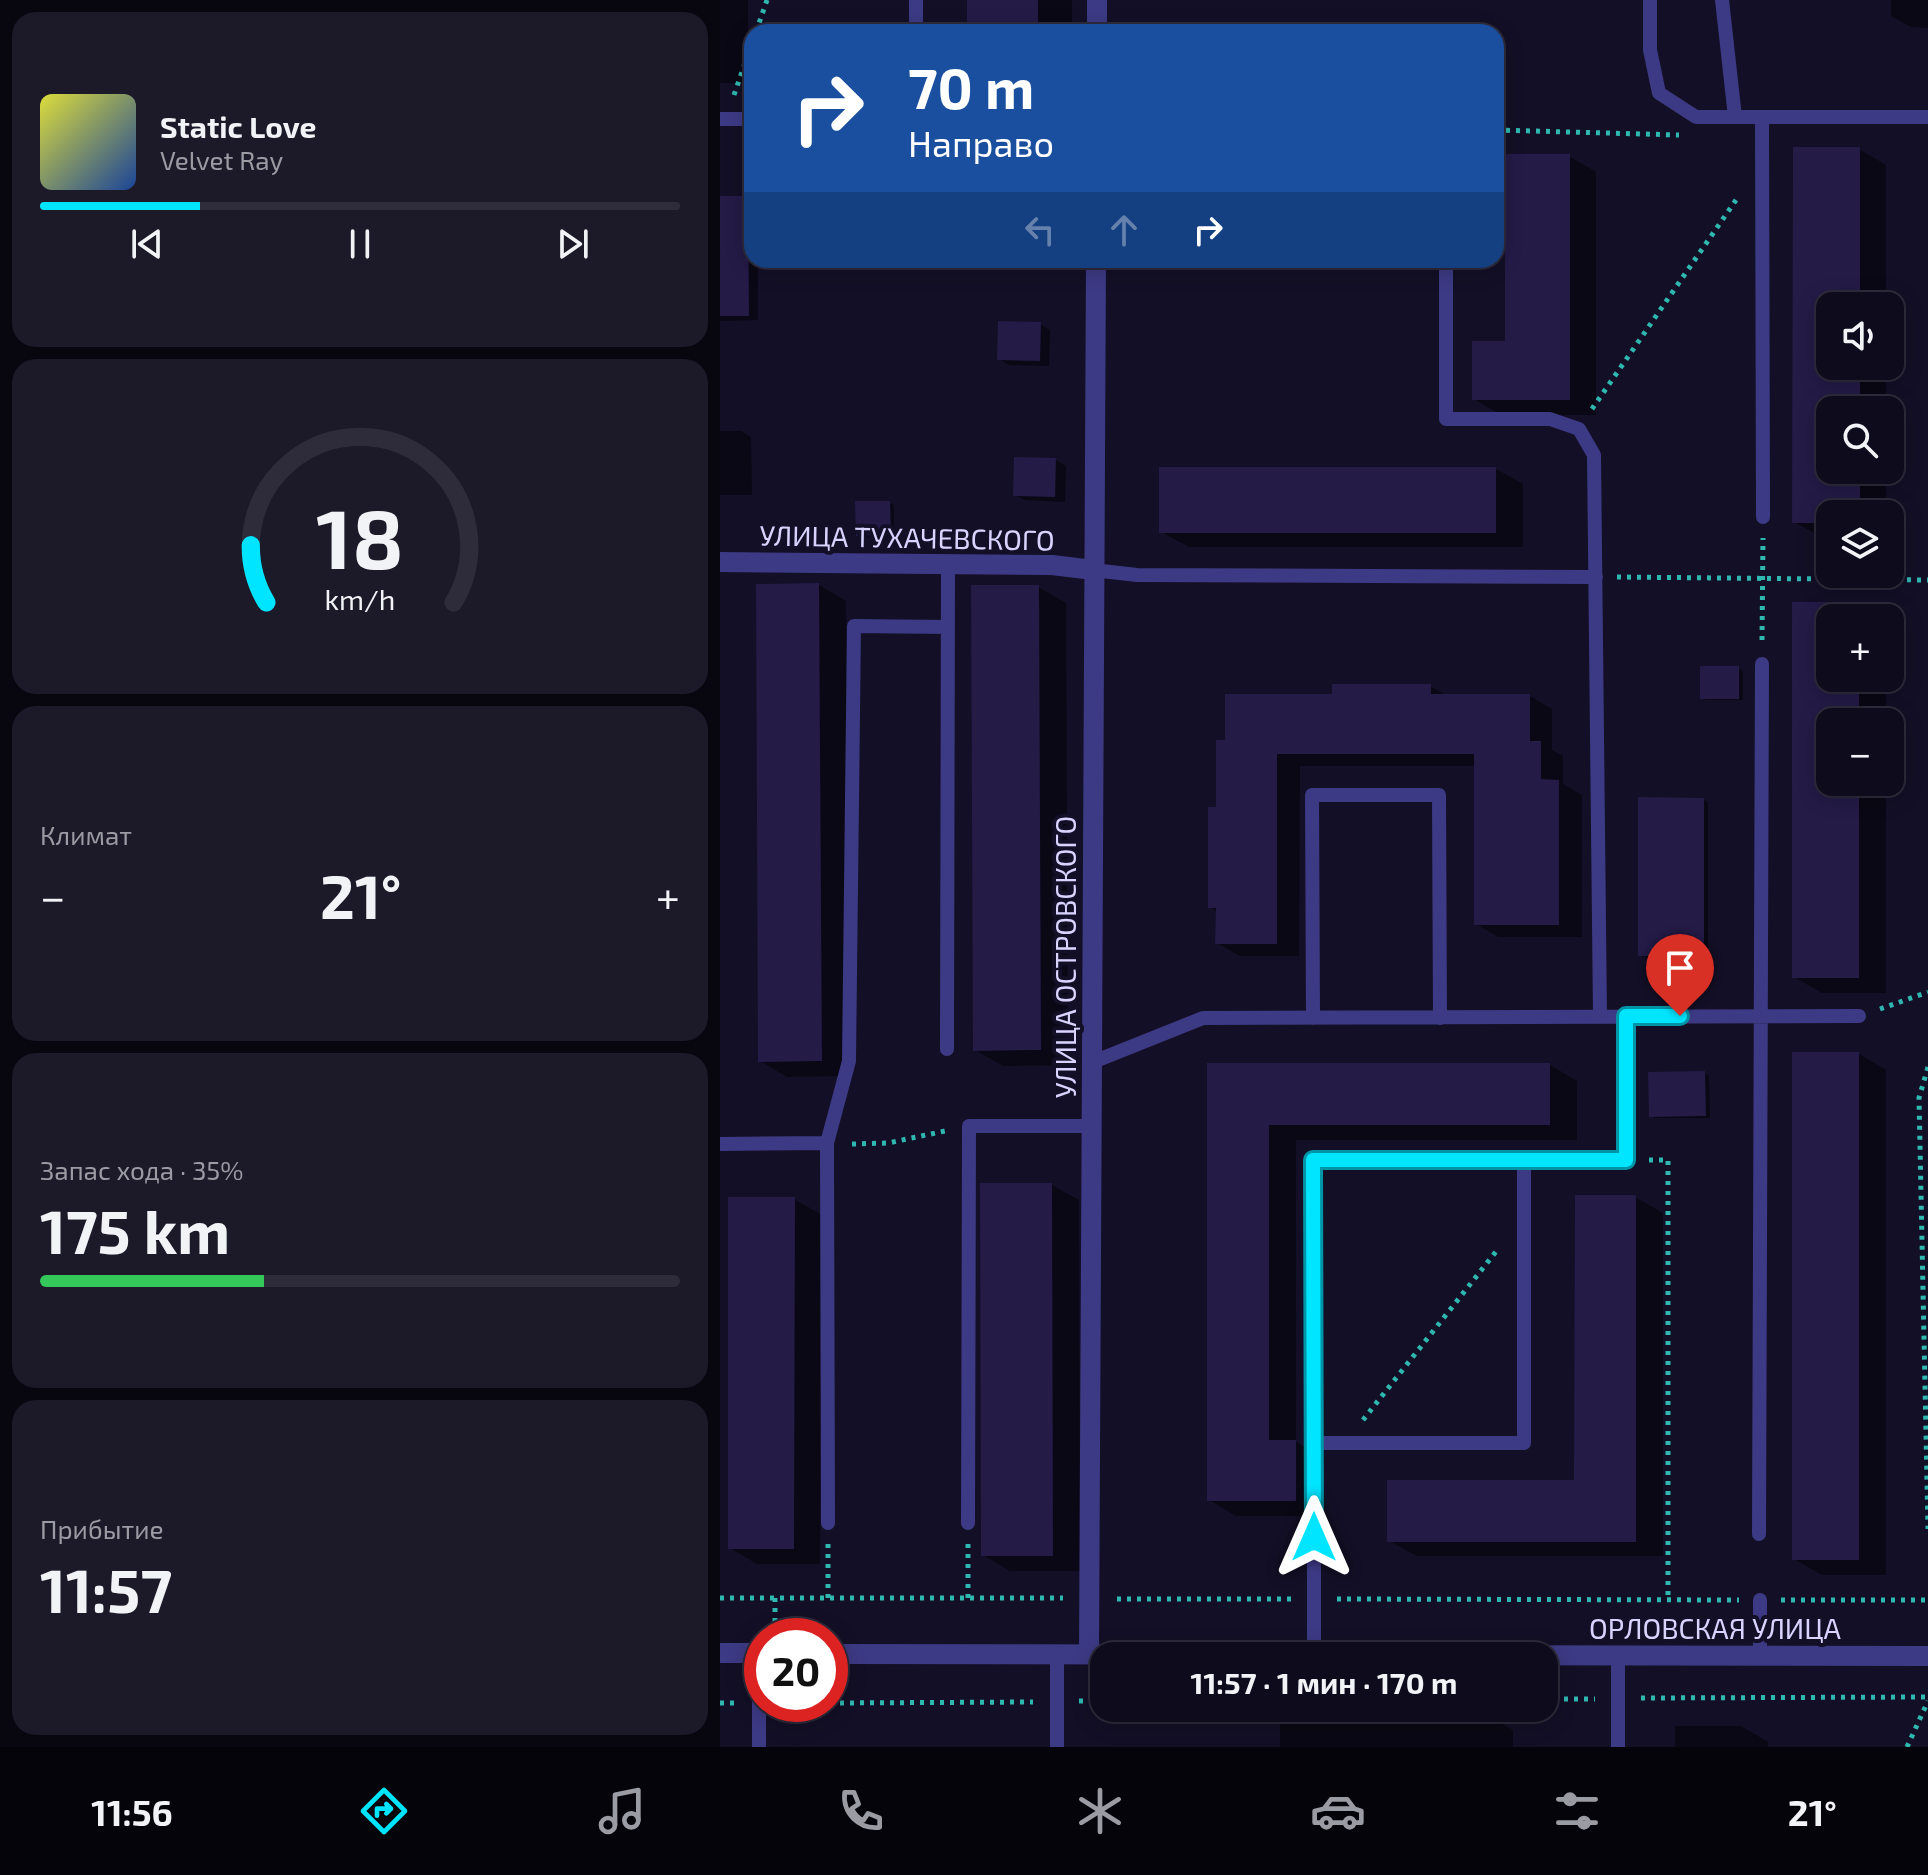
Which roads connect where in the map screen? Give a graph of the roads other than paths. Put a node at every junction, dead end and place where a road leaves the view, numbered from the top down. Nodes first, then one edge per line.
1 (916, 0) edge
2 (1097, 0) edge
3 (1650, 0) edge
4 (1722, 0) edge
5 (916, 24) edge
6 (1097, 24) edge
7 (1735, 117) junction
8 (1762, 117) junction
9 (1928, 117) edge
10 (723, 119) edge
11 (744, 119) edge
12 (1096, 268) edge
13 (1446, 268) edge
14 (1763, 517) road end
15 (720, 562) edge
16 (948, 564) junction
17 (1093, 570) junction
18 (1600, 577) junction
19 (948, 627) junction
20 (1762, 664) road end
21 (1600, 1016) junction
22 (1626, 1016) junction
23 (1762, 1016) junction
24 (1859, 1016) road end
25 (1313, 1018) junction
26 (1440, 1018) junction
27 (947, 1049) dead end
28 (1093, 1062) junction
29 (1092, 1126) junction
30 (827, 1143) junction
31 (720, 1144) edge
32 (1524, 1160) junction
33 (1314, 1443) junction
34 (828, 1523) road end
35 (968, 1523) road end
36 (1759, 1534) dead end
37 (1760, 1600) dead end
38 (1314, 1642) edge
39 (720, 1653) edge
40 (744, 1653) edge
41 (848, 1654) edge
42 (1057, 1654) junction
43 (1089, 1654) joint
44 (1558, 1656) edge
45 (1618, 1656) junction
46 (1760, 1656) junction
47 (1928, 1656) edge
48 (759, 1722) edge
49 (759, 1747) edge
50 (1057, 1747) edge
51 (1618, 1747) edge

1 - 5 lane
2 - 6 street
3 - 7 lane
4 - 7 lane
7 - 8 lane
8 - 9 lane
8 - 14 lane
10 - 11 lane
12 - 17 street, УЛИЦА ОСТРОВСКОГО
13 - 18 lane
15 - 16 street, УЛИЦА ТУХАЧЕВСКОГО
16 - 17 street, УЛИЦА ТУХАЧЕВСКОГО
16 - 19 lane
17 - 18 lane
17 - 28 street, УЛИЦА ОСТРОВСКОГО
18 - 21 lane
19 - 27 lane
19 - 30 lane
20 - 23 lane
21 - 22 lane
21 - 26 lane
22 - 23 lane
22 - 32 lane
23 - 24 lane
23 - 36 lane
25 - 26 lane
25 - 26 lane
25 - 28 lane
28 - 29 street, УЛИЦА ОСТРОВСКОГО
29 - 35 lane
29 - 43 street, УЛИЦА ОСТРОВСКОГО
30 - 31 lane
30 - 34 lane
32 - 33 lane
32 - 33 lane
33 - 38 lane
37 - 46 lane
39 - 40 street
41 - 42 street, ОРЛОВСКАЯ УЛИЦА
42 - 43 street, ОРЛОВСКАЯ УЛИЦА
42 - 50 lane
44 - 45 street, ОРЛОВСКАЯ УЛИЦА
45 - 46 street, ОРЛОВСКАЯ УЛИЦА
45 - 51 lane
46 - 47 street, ОРЛОВСКАЯ УЛИЦА
48 - 49 lane

